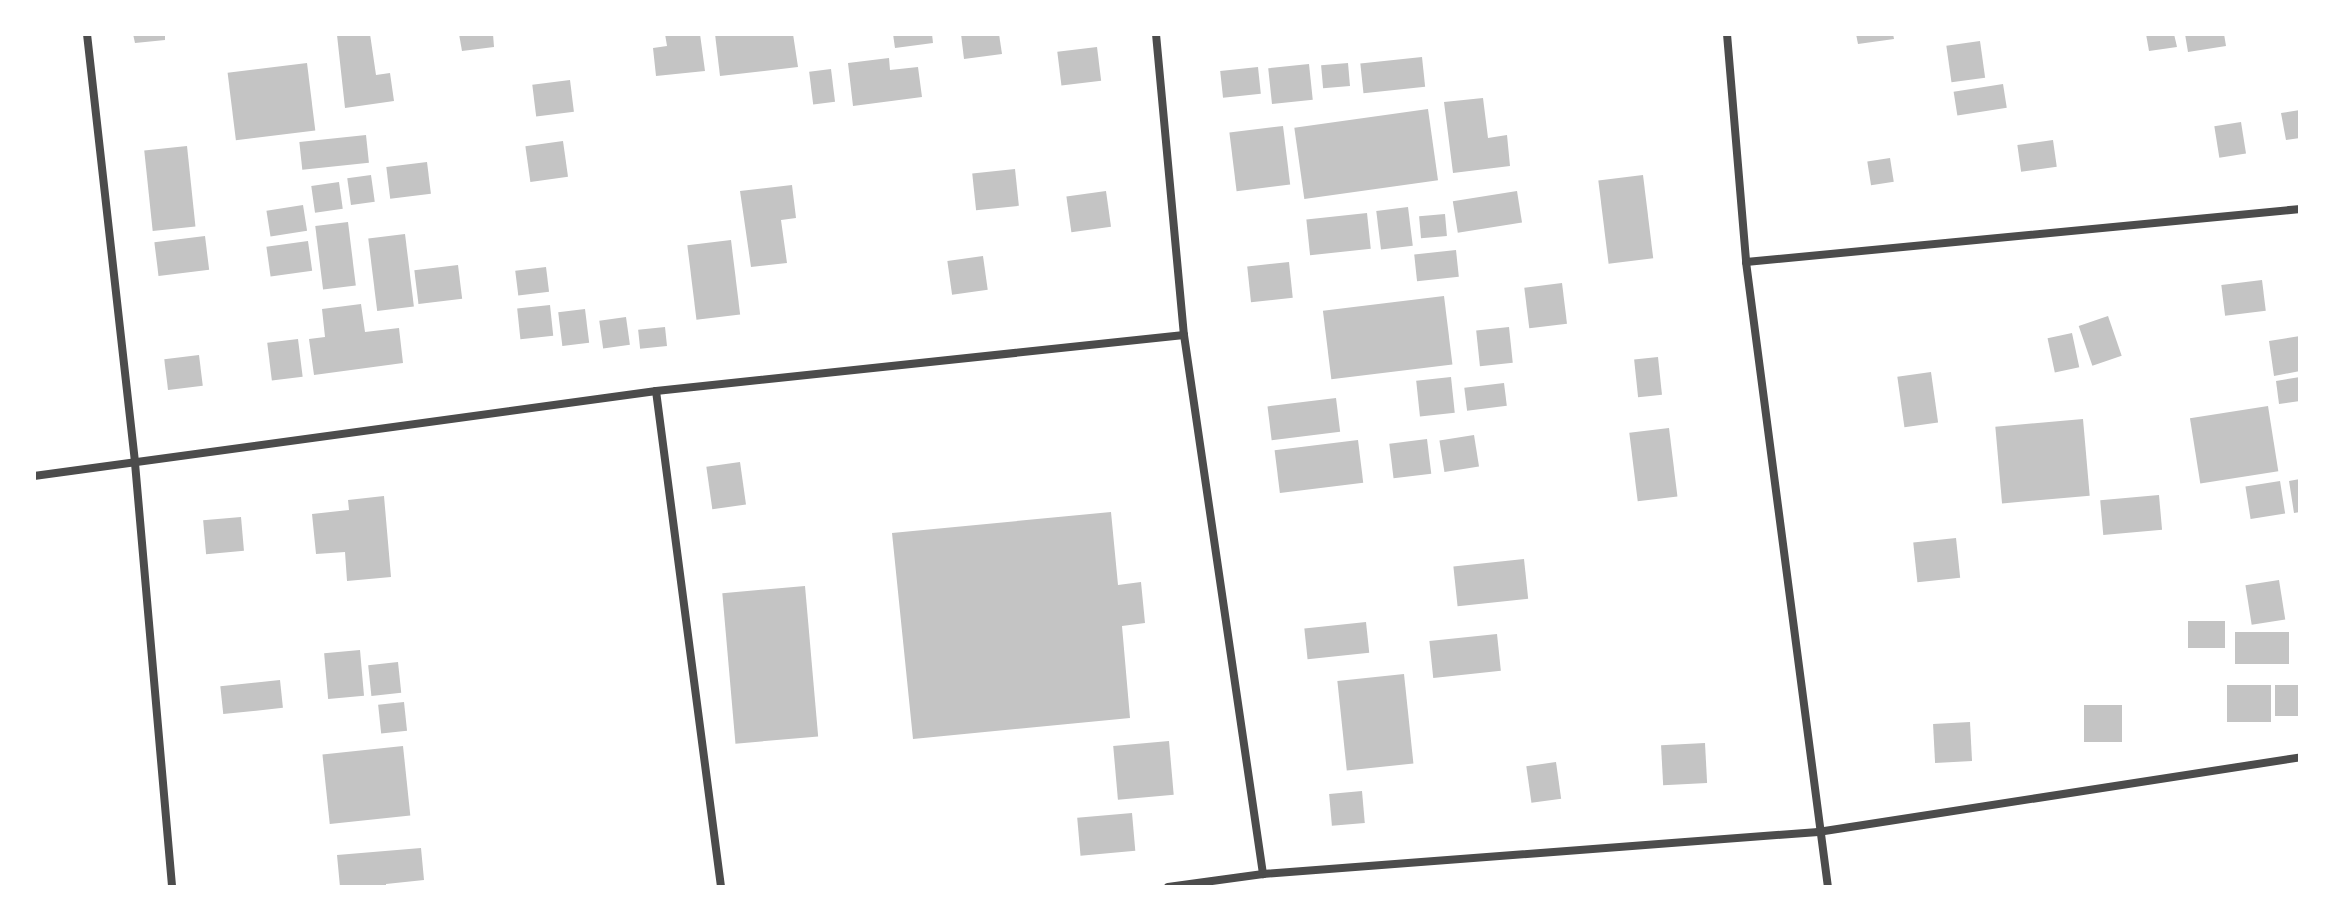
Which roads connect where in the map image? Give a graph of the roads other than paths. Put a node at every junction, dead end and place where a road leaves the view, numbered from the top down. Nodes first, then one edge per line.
1 (87, 34) edge
2 (1156, 34) edge
3 (1727, 34) edge
4 (2300, 209) edge
5 (1746, 262) junction
6 (1184, 335) junction
7 (656, 391) junction
8 (135, 463) junction
9 (34, 476) edge
10 (2300, 757) edge
11 (1818, 832) junction
12 (1263, 874) junction
13 (172, 887) edge
14 (721, 887) edge
15 (1168, 887) edge
16 (1828, 887) edge

1 - 8 street
2 - 6 street
3 - 5 street
4 - 5 street
5 - 11 street
6 - 7 street
6 - 12 street
7 - 8 street
7 - 14 street
8 - 9 street
8 - 13 street
10 - 11 street
11 - 12 street
11 - 16 street
12 - 15 street

